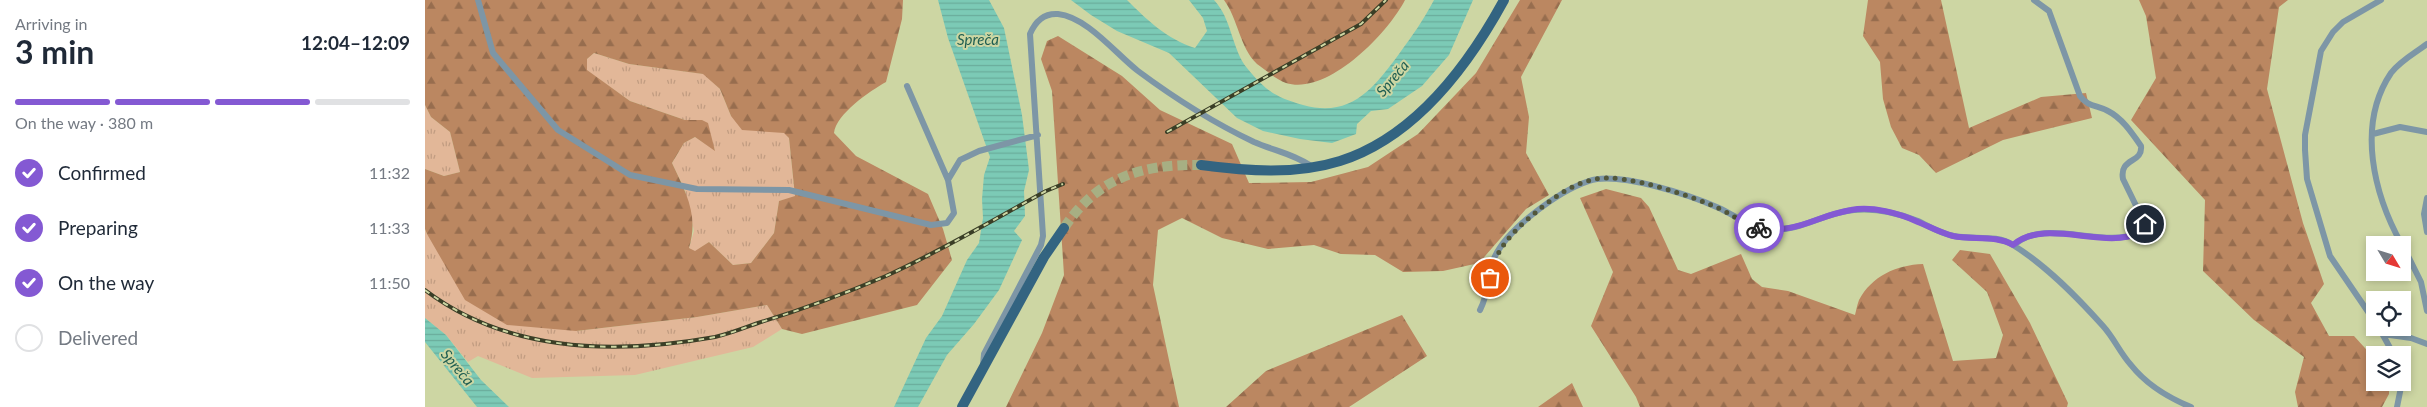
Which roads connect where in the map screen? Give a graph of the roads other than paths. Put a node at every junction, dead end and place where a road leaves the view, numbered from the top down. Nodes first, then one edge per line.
1 (478, 0) edge
2 (1504, 0) edge
3 (2034, 0) edge
4 (2381, 0) edge
5 (2427, 44) edge
6 (907, 86) dead end
7 (2427, 132) edge
8 (2373, 134) junction
9 (1038, 135) junction
10 (1201, 165) tunnel mouth
11 (1313, 167) junction
12 (948, 180) junction
13 (2427, 198) edge
14 (1064, 228) tunnel mouth
15 (2427, 232) edge
16 (2397, 236) edge
17 (2013, 245) junction
18 (2411, 263) edge
19 (1480, 310) dead end
20 (2366, 310) edge
21 (2427, 311) edge
22 (2397, 336) edge
23 (2427, 344) edge
24 (985, 366) junction
25 (2400, 391) edge
26 (962, 407) edge
27 (2191, 407) edge
28 (2397, 407) edge

1 - 12 street
2 - 11 main road
3 - 17 street
4 - 20 street
5 - 8 street
6 - 12 street
7 - 8 street
8 - 16 street
9 - 11 street
9 - 12 street
9 - 24 street
10 - 11 main road
13 - 15 street
14 - 24 main road
17 - 19 street
17 - 27 street
18 - 21 street
22 - 23 street
24 - 26 main road
25 - 28 street

